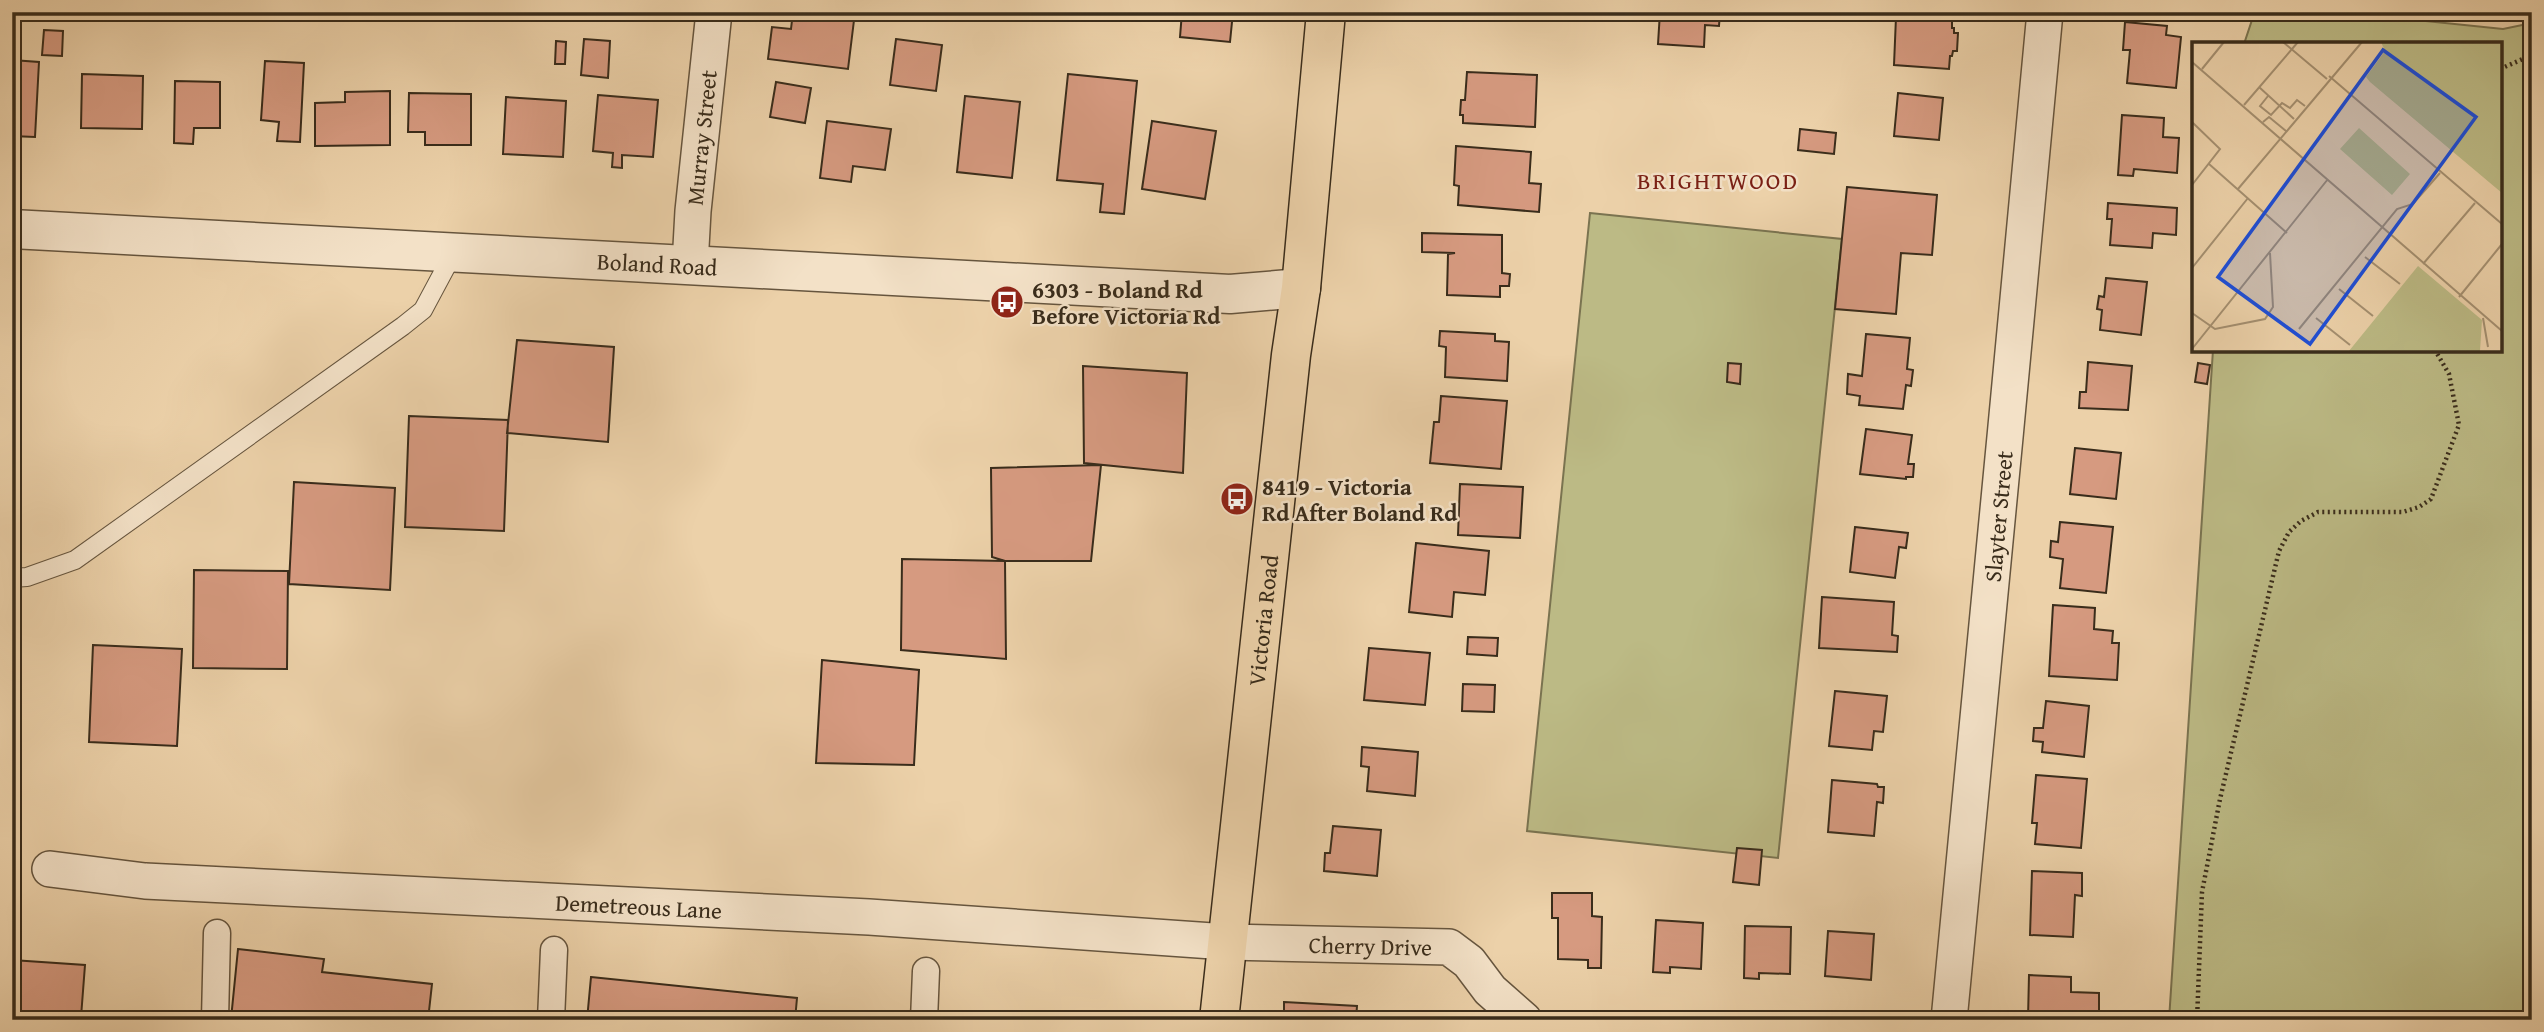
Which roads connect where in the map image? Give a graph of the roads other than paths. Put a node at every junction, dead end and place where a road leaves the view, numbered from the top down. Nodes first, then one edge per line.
1 (714, 12) edge
2 (1326, 12) edge
3 (2045, 12) edge
4 (12, 229) edge
5 (454, 253) junction
6 (690, 265) junction
7 (1301, 288) junction
8 (12, 578) edge
9 (50, 869) dead end
10 (217, 933) dead end
11 (1227, 942) junction
12 (554, 950) dead end
13 (926, 971) dead end
14 (215, 1020) edge
15 (551, 1020) edge
16 (924, 1020) edge
17 (1219, 1020) edge
18 (1524, 1020) edge
19 (1949, 1020) edge

1 - 6 street, Murray Street
2 - 7 main road, Victoria Road
3 - 19 street, Slayter Street
4 - 5 street, Boland Road
5 - 6 street, Boland Road
5 - 8 lane
6 - 7 street, Boland Road
7 - 11 main road, Victoria Road
9 - 11 street, Demetreous Lane
10 - 14 street
11 - 17 main road, Victoria Road
11 - 18 street, Cherry Drive
12 - 15 street
13 - 16 street

